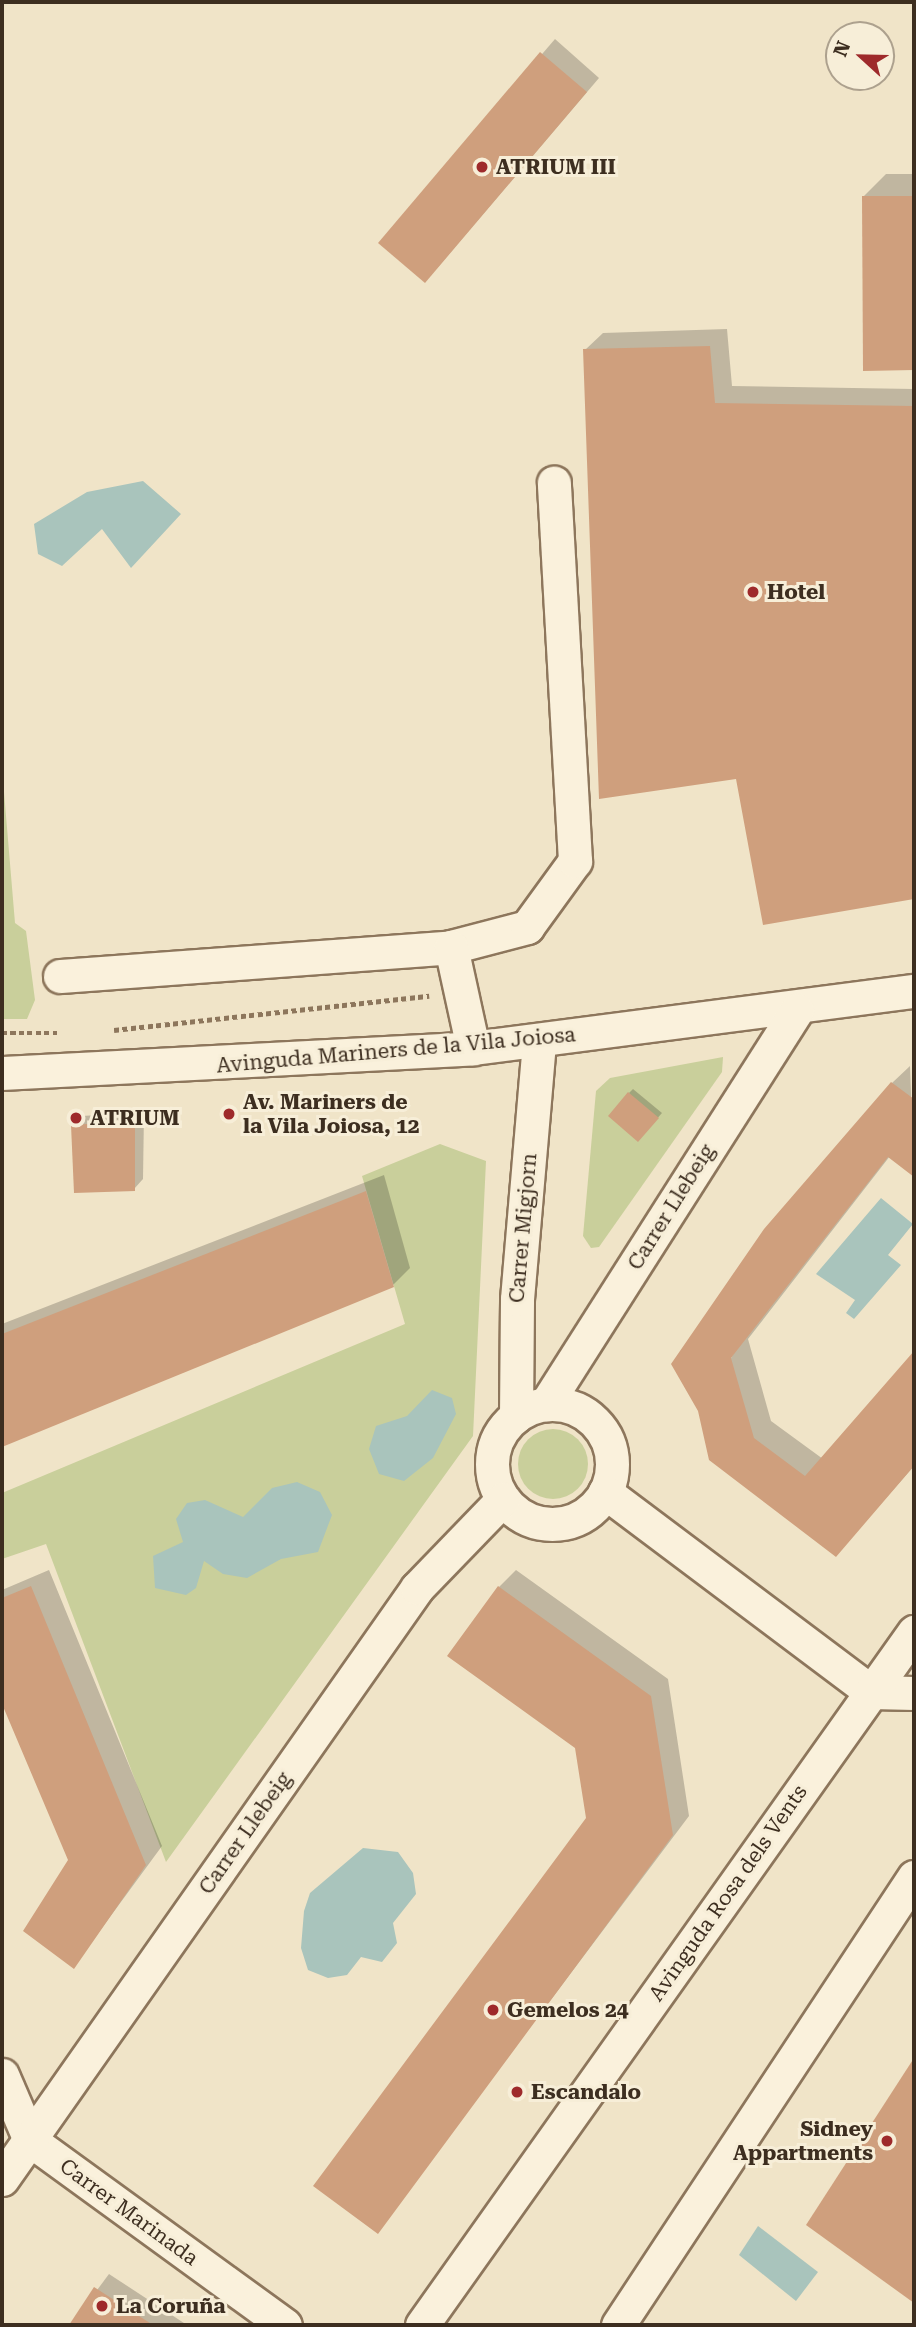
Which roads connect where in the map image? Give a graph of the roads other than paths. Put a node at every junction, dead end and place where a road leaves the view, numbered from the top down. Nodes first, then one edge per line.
1 (554, 483) dead end
2 (450, 947) junction
3 (60, 976) dead end
4 (914, 991) edge
5 (797, 1010) junction
6 (539, 1040) junction
7 (473, 1048) junction
8 (2, 1073) edge
9 (546, 1404) junction
10 (516, 1416) junction
11 (605, 1492) junction
12 (503, 1499) junction
13 (914, 1632) edge
14 (871, 1692) junction
15 (914, 1693) edge
16 (914, 1877) edge
17 (2, 2075) edge
18 (30, 2140) junction
19 (2, 2179) edge
20 (285, 2325) edge
21 (422, 2325) edge
22 (618, 2325) edge

1 - 2 street
2 - 3 street
2 - 7 street
4 - 5 street, Avinguda Mariners de la Vila Joiosa
5 - 6 street, Avinguda Mariners de la Vila Joiosa
5 - 9 street, Carrer Llebeig
6 - 7 street, Avinguda Mariners de la Vila Joiosa
6 - 10 street, Carrer Migjorn
7 - 8 street, Avinguda Mariners de la Vila Joiosa
9 - 10 street
9 - 11 street
10 - 12 street
11 - 12 street
11 - 14 street
12 - 18 street, Carrer Llebeig
13 - 14 street, Avinguda Rosa dels Vents
14 - 15 street
14 - 21 street, Avinguda Rosa dels Vents
16 - 22 street
17 - 18 street
18 - 19 street, Carrer Llebeig
18 - 20 street, Carrer Marinada

